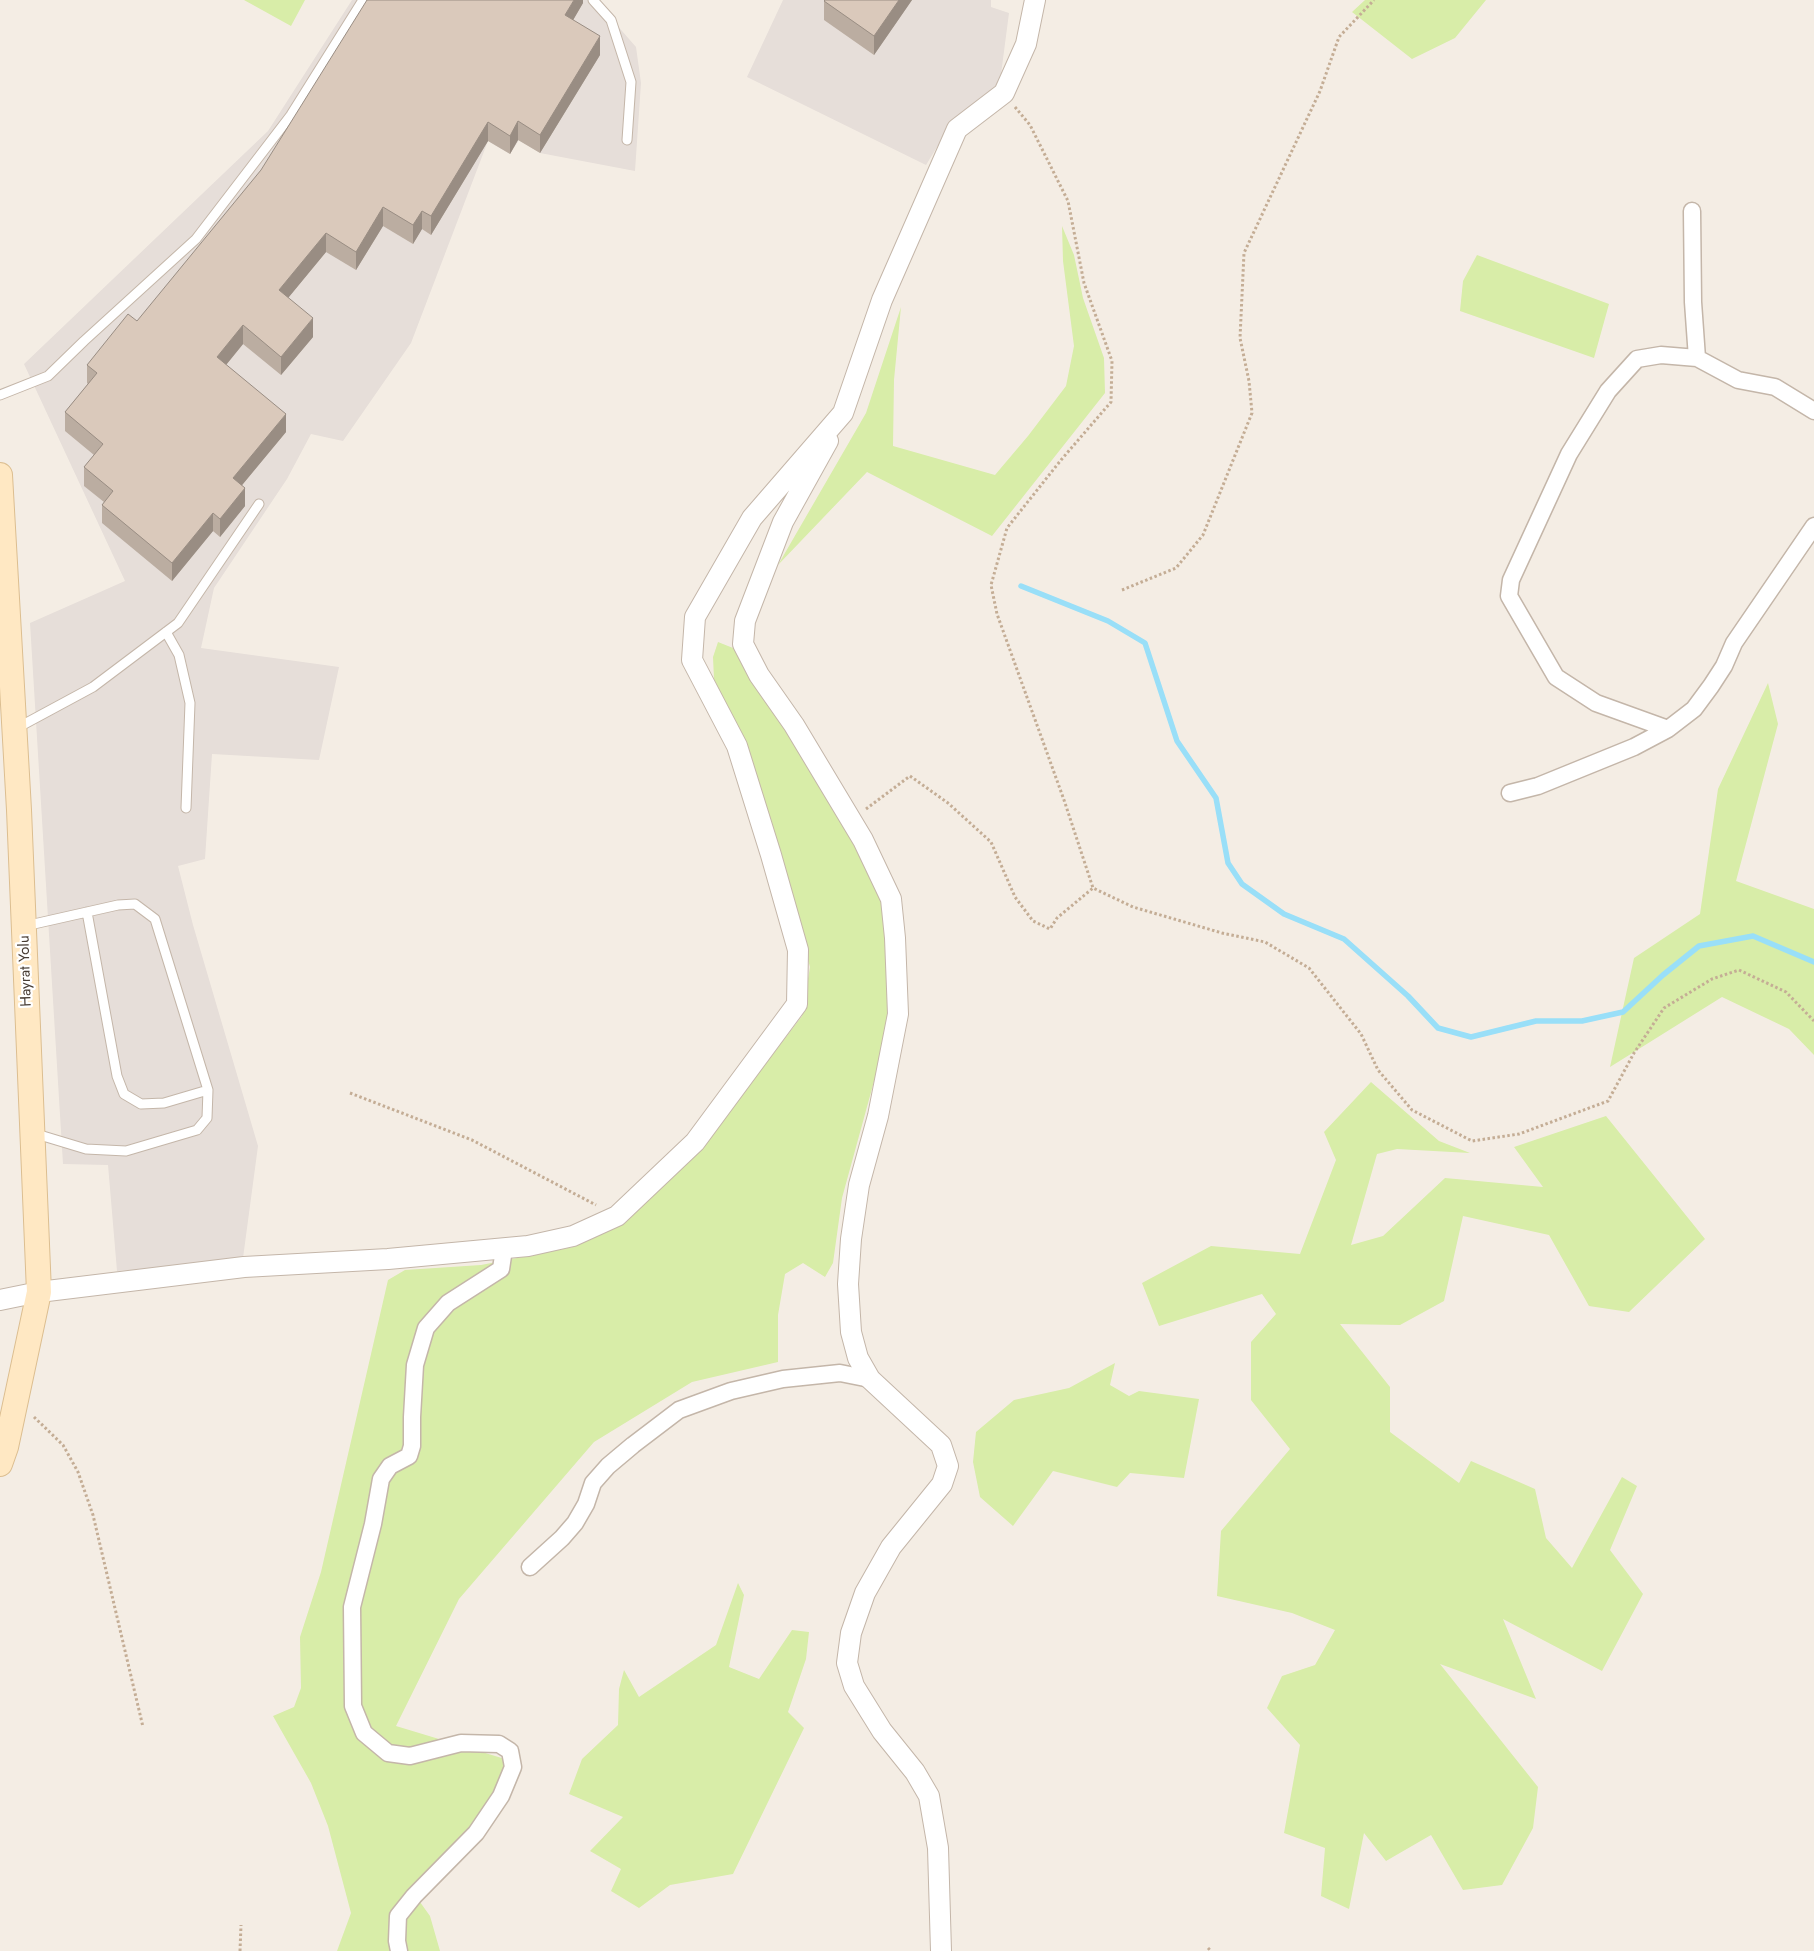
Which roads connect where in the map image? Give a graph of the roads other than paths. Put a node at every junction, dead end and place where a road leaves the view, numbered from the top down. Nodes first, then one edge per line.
1 (362, 0) edge
2 (593, 0) edge
3 (1034, 0) edge
4 (627, 140) dead end
5 (1692, 211) dead end
6 (1697, 358) junction
7 (0, 394) edge
8 (1814, 411) edge
9 (843, 413) junction
10 (0, 475) edge
11 (259, 504) dead end
12 (1814, 526) edge
13 (166, 632) junction
14 (15, 729) junction
15 (1668, 729) junction
16 (1510, 793) dead end
17 (186, 808) dead end
18 (87, 912) junction
19 (24, 926) junction
20 (208, 1090) junction
21 (33, 1133) junction
22 (504, 1248) junction
23 (39, 1292) junction
24 (0, 1300) edge
25 (870, 1379) junction
26 (0, 1464) edge
27 (530, 1566) dead end
28 (399, 1951) edge
29 (941, 1951) edge

1 - 7 lane
2 - 4 lane
3 - 9 street
5 - 6 street
6 - 8 street
6 - 15 street
9 - 22 street
9 - 25 street
10 - 14 main road, Hayrat Yolu
11 - 13 lane
12 - 15 street
13 - 14 lane
13 - 17 lane
14 - 19 main road, Hayrat Yolu
15 - 16 street
18 - 19 lane
18 - 20 lane
18 - 20 lane
19 - 21 main road, Hayrat Yolu
20 - 21 lane
21 - 23 main road, Hayrat Yolu
22 - 23 street
22 - 28 street
23 - 24 street
23 - 26 main road, Hayrat Yolu
25 - 27 street
25 - 29 street

